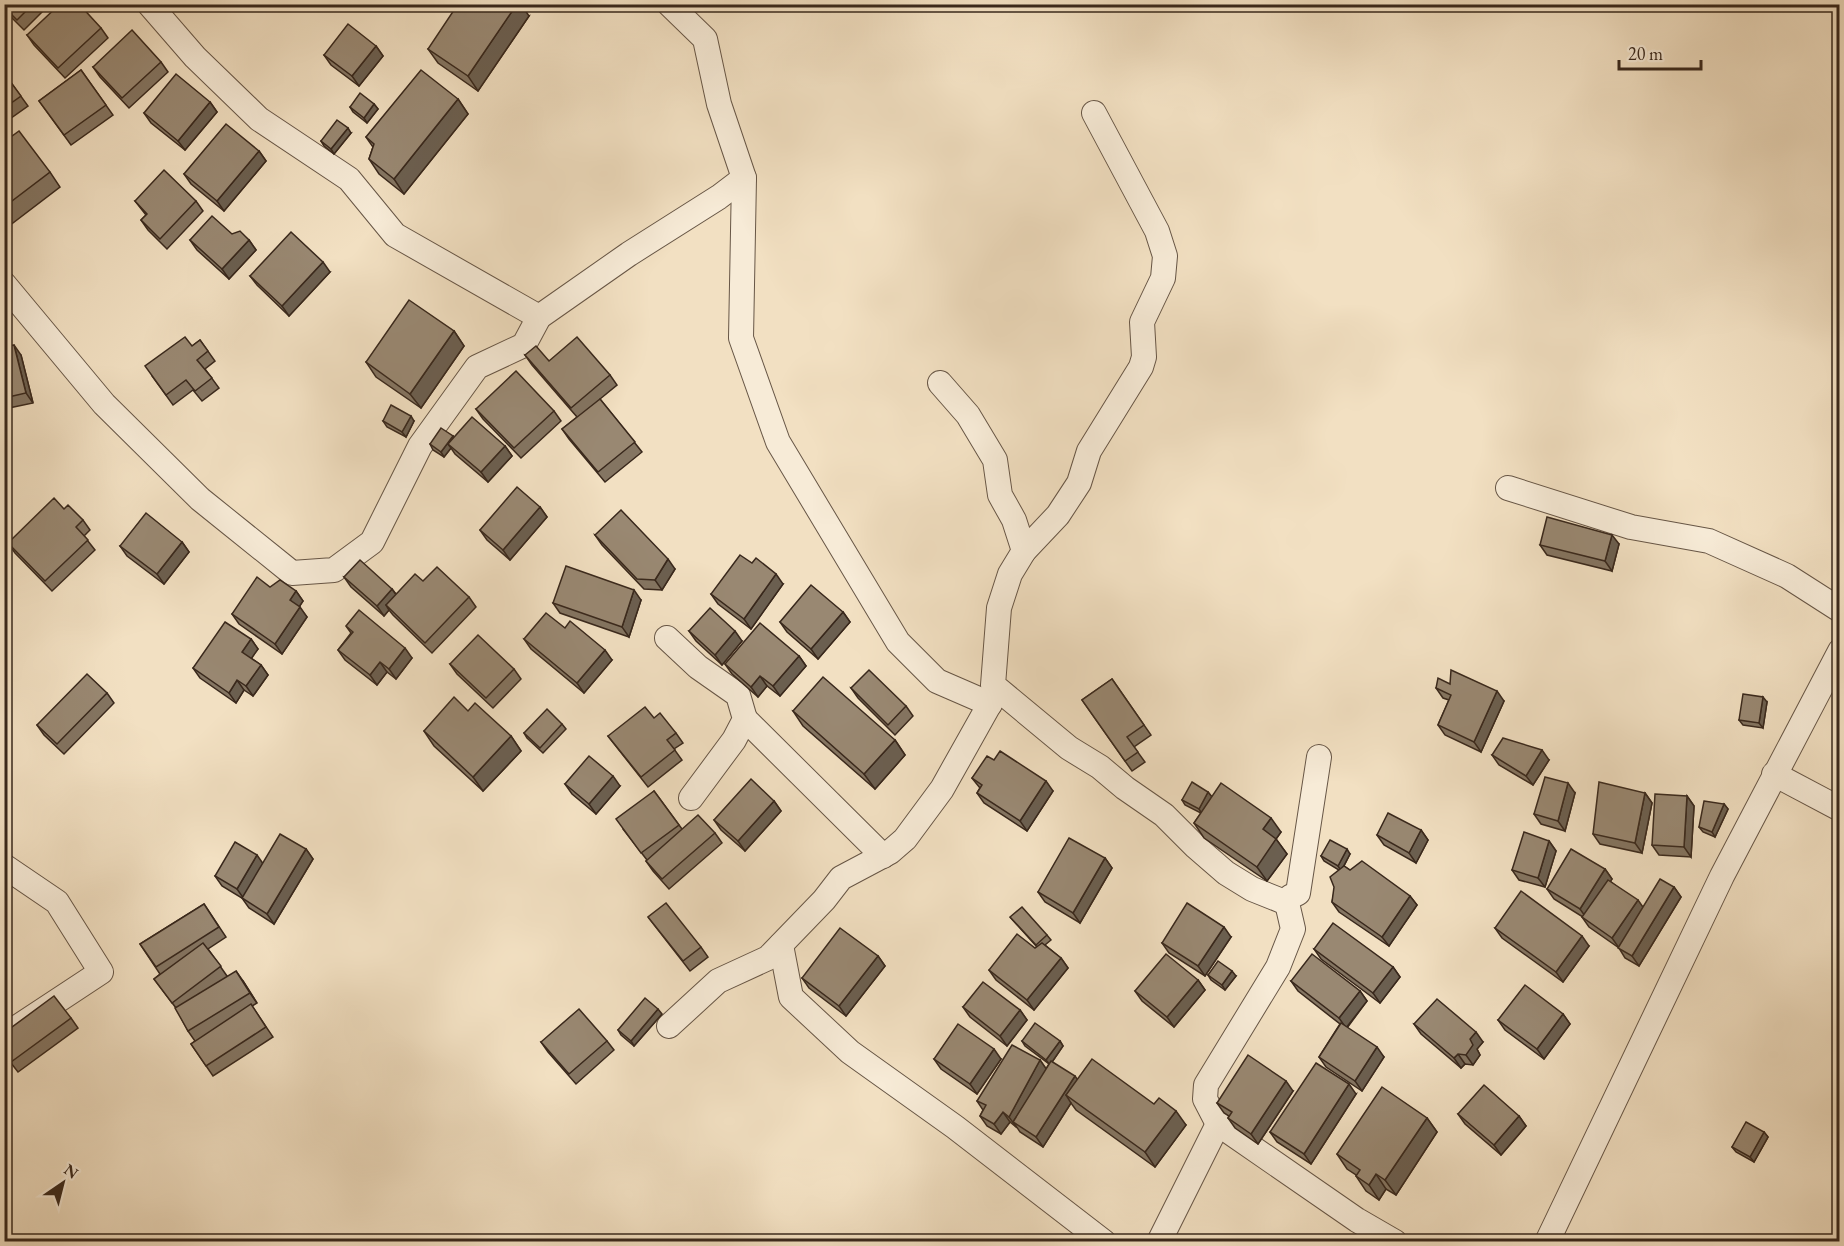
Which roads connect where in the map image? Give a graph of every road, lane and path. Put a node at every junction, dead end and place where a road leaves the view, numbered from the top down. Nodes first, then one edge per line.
1 (149, 4) edge
2 (669, 4) edge
3 (1094, 113) dead end
4 (744, 178) junction
5 (4, 284) edge
6 (539, 317) junction
7 (940, 383) dead end
8 (1508, 488) dead end
9 (1024, 551) junction
10 (1839, 610) edge
11 (667, 638) dead end
12 (1839, 651) edge
13 (994, 697) junction
14 (745, 719) junction
15 (1319, 757) dead end
16 (1774, 774) junction
17 (691, 798) dead end
18 (1839, 809) edge
19 (883, 856) junction
20 (4, 866) edge
21 (1287, 903) junction
22 (781, 945) junction
23 (669, 1026) dead end
24 (4, 1036) edge
25 (1218, 1124) junction
26 (1104, 1242) edge
27 (1159, 1242) edge
28 (1395, 1242) edge
29 (1548, 1242) edge

1 - 6 street
2 - 4 street
3 - 9 street
4 - 6 street
4 - 13 street
5 - 6 street
7 - 9 street
8 - 10 street
9 - 13 street
11 - 14 street
12 - 16 street
13 - 19 street
13 - 21 street
14 - 17 street
14 - 19 street
15 - 21 street
16 - 18 street
16 - 29 street
19 - 22 street
20 - 24 street
21 - 25 street
22 - 23 street
22 - 26 street
25 - 27 street
25 - 28 street

